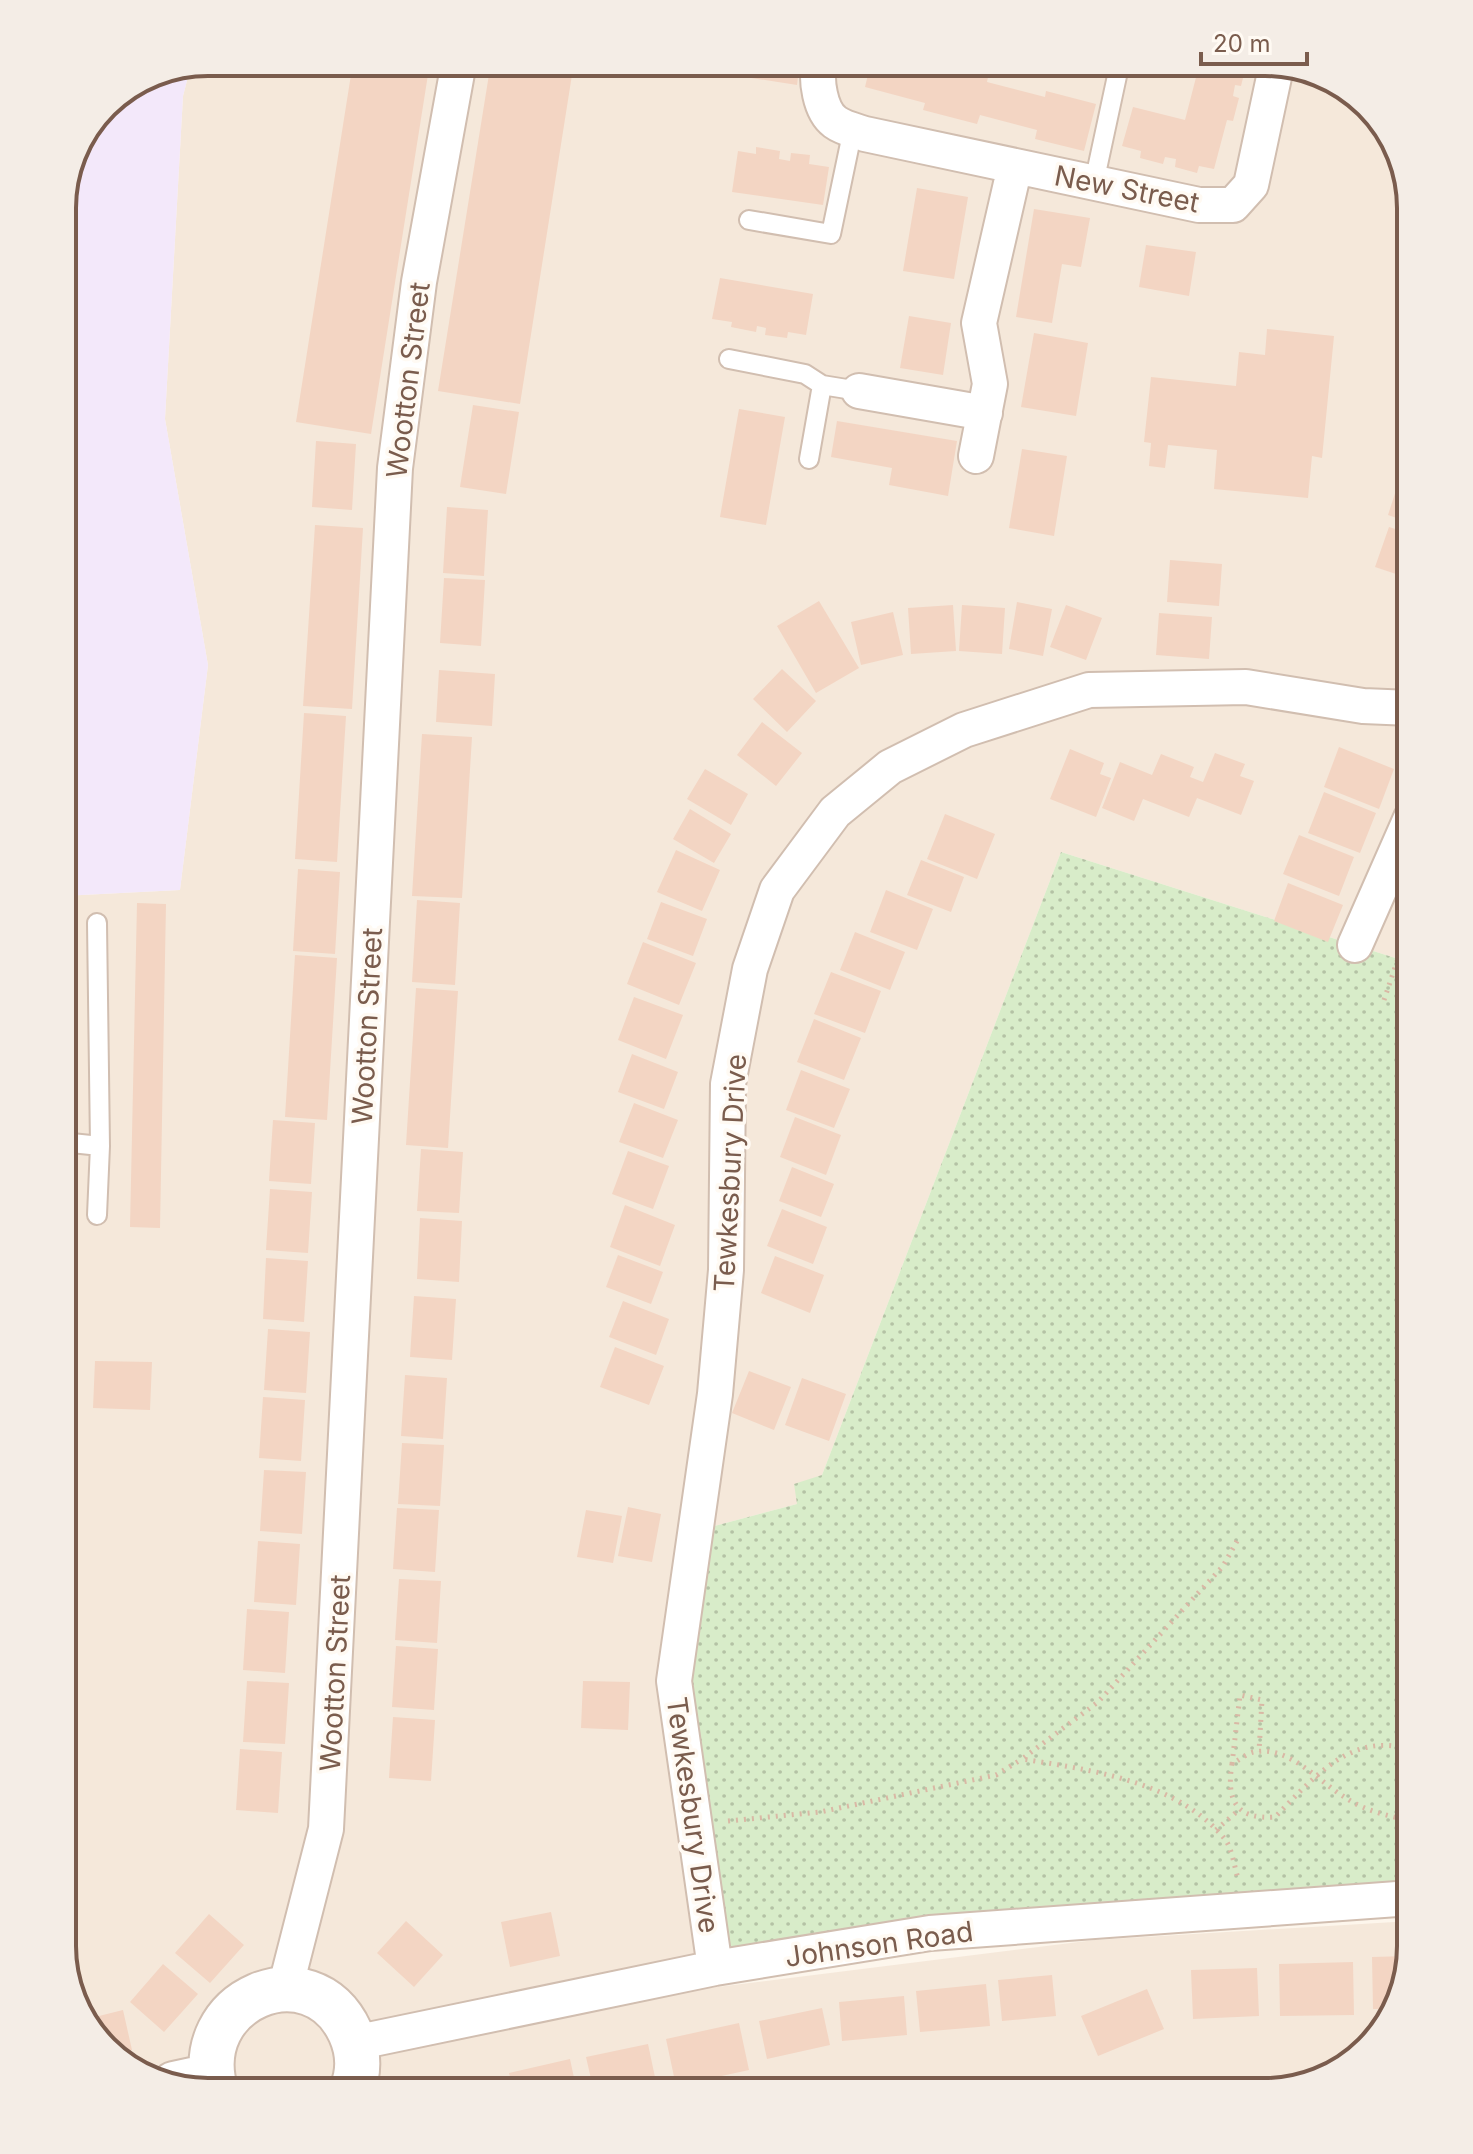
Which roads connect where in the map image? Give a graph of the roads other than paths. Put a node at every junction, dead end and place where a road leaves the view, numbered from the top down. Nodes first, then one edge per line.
1 (456, 76) edge
2 (818, 76) edge
3 (1117, 76) edge
4 (1274, 76) edge
5 (853, 129) junction
6 (1015, 166) junction
7 (1094, 183) junction
8 (749, 220) dead end
9 (729, 359) dead end
10 (822, 385) junction
11 (859, 391) joint
12 (985, 413) junction
13 (976, 456) dead end
14 (809, 459) dead end
15 (1397, 707) edge
16 (1397, 850) edge
17 (97, 923) dead end
18 (1355, 945) dead end
19 (76, 1143) edge
20 (100, 1146) junction
21 (97, 1215) dead end
22 (1397, 1899) edge
23 (715, 1968) junction
24 (285, 1989) junction
25 (354, 2043) junction
26 (203, 2078) edge
27 (354, 2078) edge

1 - 24 street, Wootton Street
2 - 5 street
3 - 7 lane
4 - 7 street, New Street
5 - 6 street, New Street
5 - 8 lane
6 - 7 street, New Street
6 - 12 street
9 - 10 lane
10 - 11 lane
10 - 14 lane
11 - 12 street
12 - 13 street
15 - 23 street, Tewkesbury Drive
16 - 18 street
17 - 20 lane
19 - 20 lane
20 - 21 lane
22 - 23 street, Johnson Road
23 - 25 street, Johnson Road
24 - 25 street
24 - 26 street
25 - 27 street

